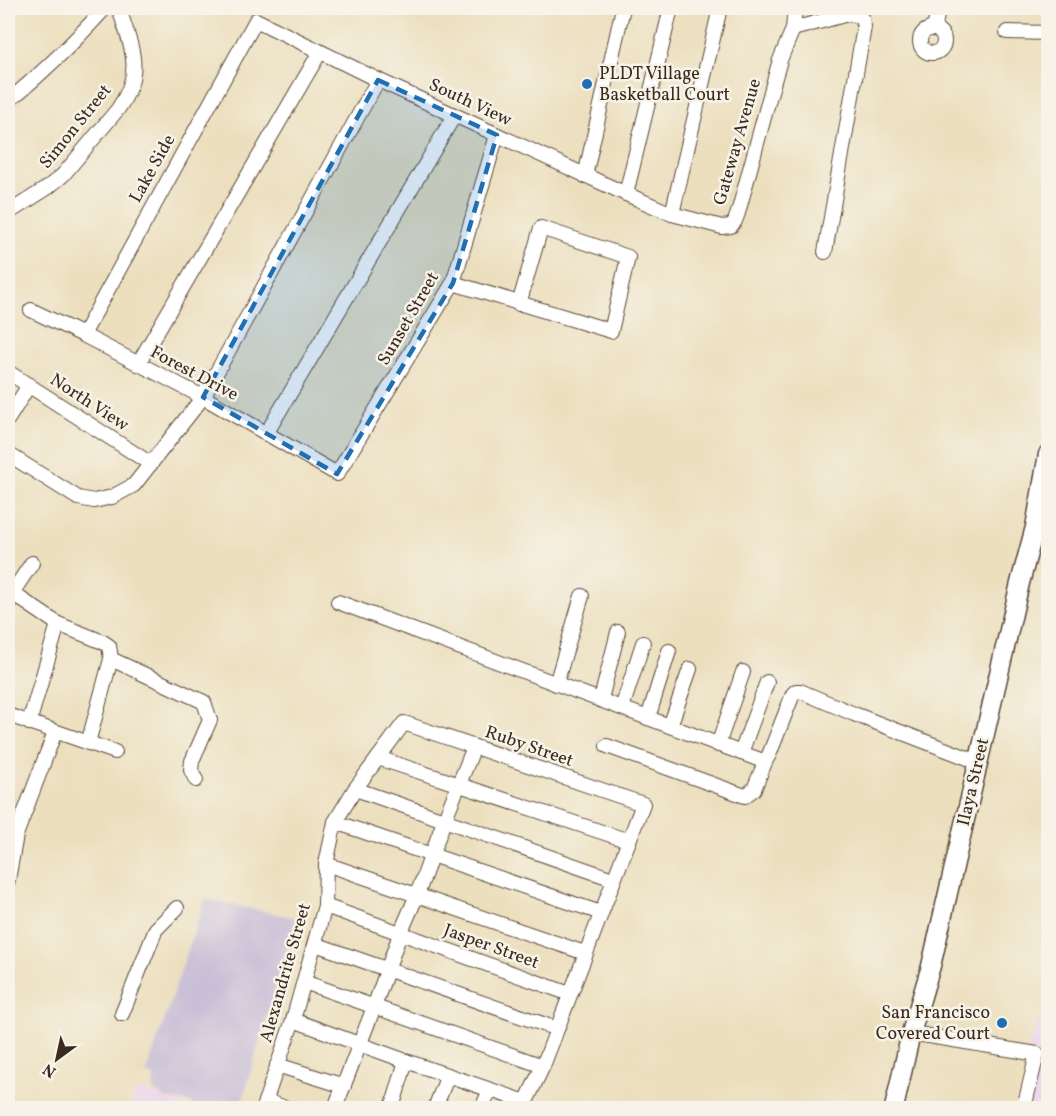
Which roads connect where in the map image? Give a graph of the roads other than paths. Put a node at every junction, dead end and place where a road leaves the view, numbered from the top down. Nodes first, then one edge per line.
1 (105, 8) edge
2 (119, 8) edge
3 (623, 8) edge
4 (671, 8) edge
5 (720, 8) edge
6 (795, 8) edge
7 (939, 8) edge
8 (256, 20) joint
9 (934, 28) dead end
10 (793, 29) junction
11 (1008, 32) dead end
12 (1048, 33) edge
13 (320, 52) junction
14 (378, 80) junction
15 (8, 101) edge
16 (454, 116) junction
17 (497, 135) junction
18 (585, 176) junction
19 (626, 194) junction
20 (8, 213) edge
21 (672, 214) junction
22 (825, 252) dead end
23 (453, 284) junction
24 (519, 303) junction
25 (31, 310) dead end
26 (83, 335) junction
27 (138, 364) junction
28 (8, 372) edge
29 (29, 385) junction
30 (202, 398) junction
31 (8, 419) edge
32 (266, 434) junction
33 (8, 454) edge
34 (1048, 454) edge
35 (151, 464) junction
36 (337, 474) joint
37 (32, 563) dead end
38 (582, 596) dead end
39 (10, 597) edge
40 (338, 602) dead end
41 (58, 624) junction
42 (618, 632) dead end
43 (643, 643) dead end
44 (669, 651) dead end
45 (111, 659) junction
46 (690, 669) dead end
47 (743, 672) dead end
48 (767, 682) dead end
49 (556, 684) junction
50 (601, 699) junction
51 (622, 708) junction
52 (8, 715) edge
53 (648, 718) junction
54 (29, 723) junction
55 (404, 723) joint
56 (670, 726) junction
57 (55, 732) junction
58 (88, 743) junction
59 (718, 745) junction
60 (607, 746) dead end
61 (474, 747) junction
62 (115, 752) dead end
63 (741, 753) junction
64 (378, 758) junction
65 (766, 760) junction
66 (978, 762) junction
67 (196, 780) dead end
68 (459, 785) junction
69 (355, 789) junction
70 (444, 821) junction
71 (335, 822) junction
72 (629, 841) junction
73 (433, 856) junction
74 (326, 864) junction
75 (613, 879) junction
76 (8, 880) edge
77 (417, 895) junction
78 (325, 906) junction
79 (177, 908) dead end
80 (601, 913) junction
81 (400, 934) junction
82 (315, 944) junction
83 (585, 953) junction
84 (388, 969) junction
85 (304, 982) junction
86 (570, 994) junction
87 (374, 1007) junction
88 (122, 1014) dead end
89 (293, 1020) junction
90 (557, 1029) junction
91 (911, 1034) junction
92 (360, 1044) junction
93 (406, 1061) junction
94 (278, 1065) junction
95 (543, 1066) junction
96 (448, 1075) junction
97 (344, 1086) junction
98 (490, 1090) junction
99 (264, 1105) edge
100 (525, 1105) edge
101 (286, 1108) edge
102 (335, 1108) edge
103 (392, 1108) edge
104 (435, 1108) edge
105 (482, 1108) edge
106 (894, 1108) edge
107 (1024, 1108) edge

1 - 15 street
2 - 20 street, Simon Street
3 - 18 street
4 - 19 street
5 - 21 street
6 - 10 street, Gateway Avenue
7 - 9 street
8 - 13 street, South View
8 - 26 street, Lake Side
10 - 21 street, Gateway Avenue
10 - 22 street
11 - 12 street
13 - 14 street, South View
13 - 27 street
14 - 16 street, South View
14 - 30 street
16 - 17 street, South View
16 - 32 street
17 - 18 street, South View
17 - 23 street, Sunset Street
18 - 19 street, South View
19 - 21 street, South View
23 - 24 street
23 - 36 street, Sunset Street
24 - 24 street
25 - 26 street, Forest Drive
26 - 27 street, Forest Drive
27 - 30 street, Forest Drive
28 - 29 street, North View
29 - 31 street
29 - 35 street, North View
30 - 32 street, Forest Drive
30 - 35 street
32 - 36 street, Forest Drive
33 - 35 street
34 - 66 street, Ilaya Street
37 - 39 street
38 - 49 street
39 - 41 street
40 - 49 street
41 - 45 street
41 - 54 street
42 - 50 street
43 - 51 street
44 - 53 street
45 - 58 street
45 - 67 street
46 - 56 street
47 - 59 street
48 - 63 street
49 - 50 street
50 - 51 street
51 - 53 street
52 - 54 street
53 - 56 street
54 - 57 street
55 - 61 street, Ruby Street
55 - 64 street, Alexandrite Street
56 - 59 street
57 - 58 street
57 - 76 street
58 - 62 street
59 - 63 street
60 - 65 street
61 - 68 street
61 - 72 street, Ruby Street
63 - 65 street
64 - 68 street
64 - 69 street, Alexandrite Street
65 - 66 street
66 - 91 street, Ilaya Street
68 - 70 street
68 - 72 street
69 - 70 street
69 - 71 street, Alexandrite Street
70 - 73 street
70 - 75 street
71 - 73 street
71 - 74 street, Alexandrite Street
72 - 75 street
73 - 77 street
73 - 80 street
74 - 77 street
74 - 78 street, Alexandrite Street
75 - 80 street
77 - 81 street
77 - 83 street
78 - 81 street, Jasper Street
78 - 82 street, Alexandrite Street
79 - 88 street
80 - 83 street
81 - 84 street
81 - 86 street, Jasper Street
82 - 84 street
82 - 85 street, Alexandrite Street
83 - 86 street
84 - 87 street
84 - 90 street
85 - 87 street
85 - 89 street, Alexandrite Street
86 - 90 street
87 - 92 street
87 - 95 street
89 - 92 street
89 - 94 street, Alexandrite Street
90 - 95 street
91 - 106 street, Ilaya Street
91 - 107 street
92 - 93 street
92 - 97 street
93 - 96 street
93 - 103 street
94 - 97 street
94 - 99 street, Alexandrite Street
95 - 100 street
96 - 98 street
96 - 104 street
97 - 102 street
98 - 100 street
98 - 105 street
99 - 101 street

